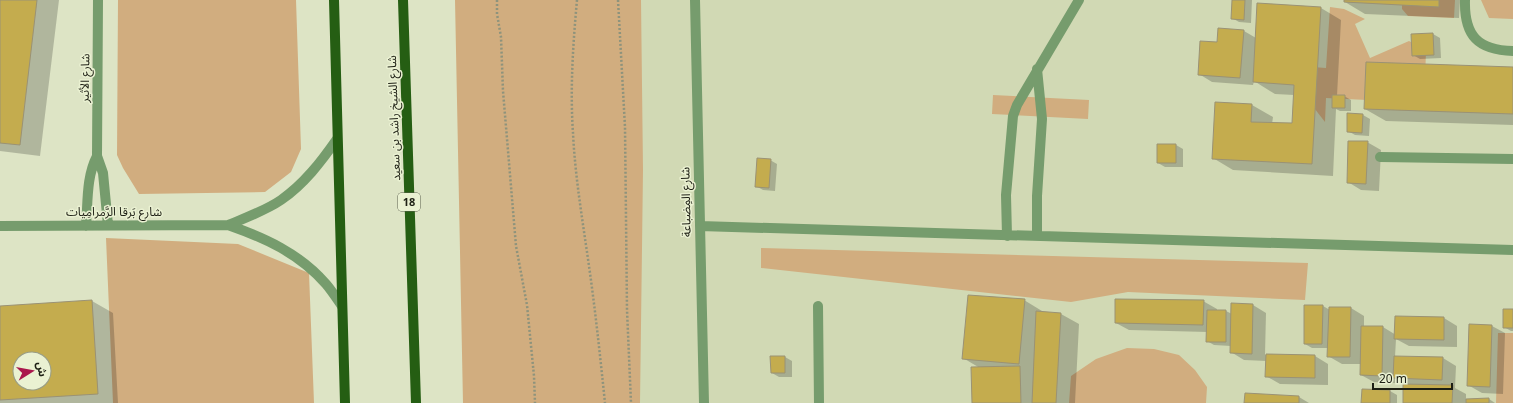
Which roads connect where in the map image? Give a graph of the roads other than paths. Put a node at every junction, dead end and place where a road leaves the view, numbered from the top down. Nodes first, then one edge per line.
1 (98, 0) edge
2 (334, 0) edge
3 (403, 0) edge
4 (695, 0) edge
5 (1079, 0) edge
6 (1465, 0) edge
7 (1513, 51) edge
8 (1037, 69) junction
9 (337, 139) junction
10 (97, 156) junction
11 (1380, 156) dead end
12 (1513, 159) edge
13 (108, 225) junction
14 (228, 225) junction
15 (0, 226) edge
16 (86, 226) junction
17 (700, 226) junction
18 (1006, 236) junction
19 (1037, 236) junction
20 (1513, 250) edge
21 (342, 306) junction
22 (818, 306) dead end
23 (345, 403) edge
24 (416, 403) edge
25 (704, 403) edge
26 (819, 403) edge

1 - 10 street, شارع الأثير
2 - 9 main road
3 - 24 main road, شارع الشيخ راشد بن سعيد / 18
4 - 17 street, شارع المِضباعة
5 - 8 street
6 - 7 street
8 - 18 street
8 - 19 street
9 - 14 street, شارع بَرقا الرَّمرامِيات
9 - 21 main road
10 - 13 street, شارع الأثير
10 - 16 street, شارع الأثير
11 - 12 street
13 - 14 street, شارع بَرقا الرَّمرامِيات
13 - 16 street, شارع بَرقا الرَّمرامِيات
14 - 21 street, شارع بَرقا الرَّمرامِيات
15 - 16 street, شارع بَرقا الرَّمرامِيات
17 - 18 street
17 - 25 street, شارع المِضباعة
18 - 19 street
19 - 20 street
21 - 23 main road
22 - 26 street

